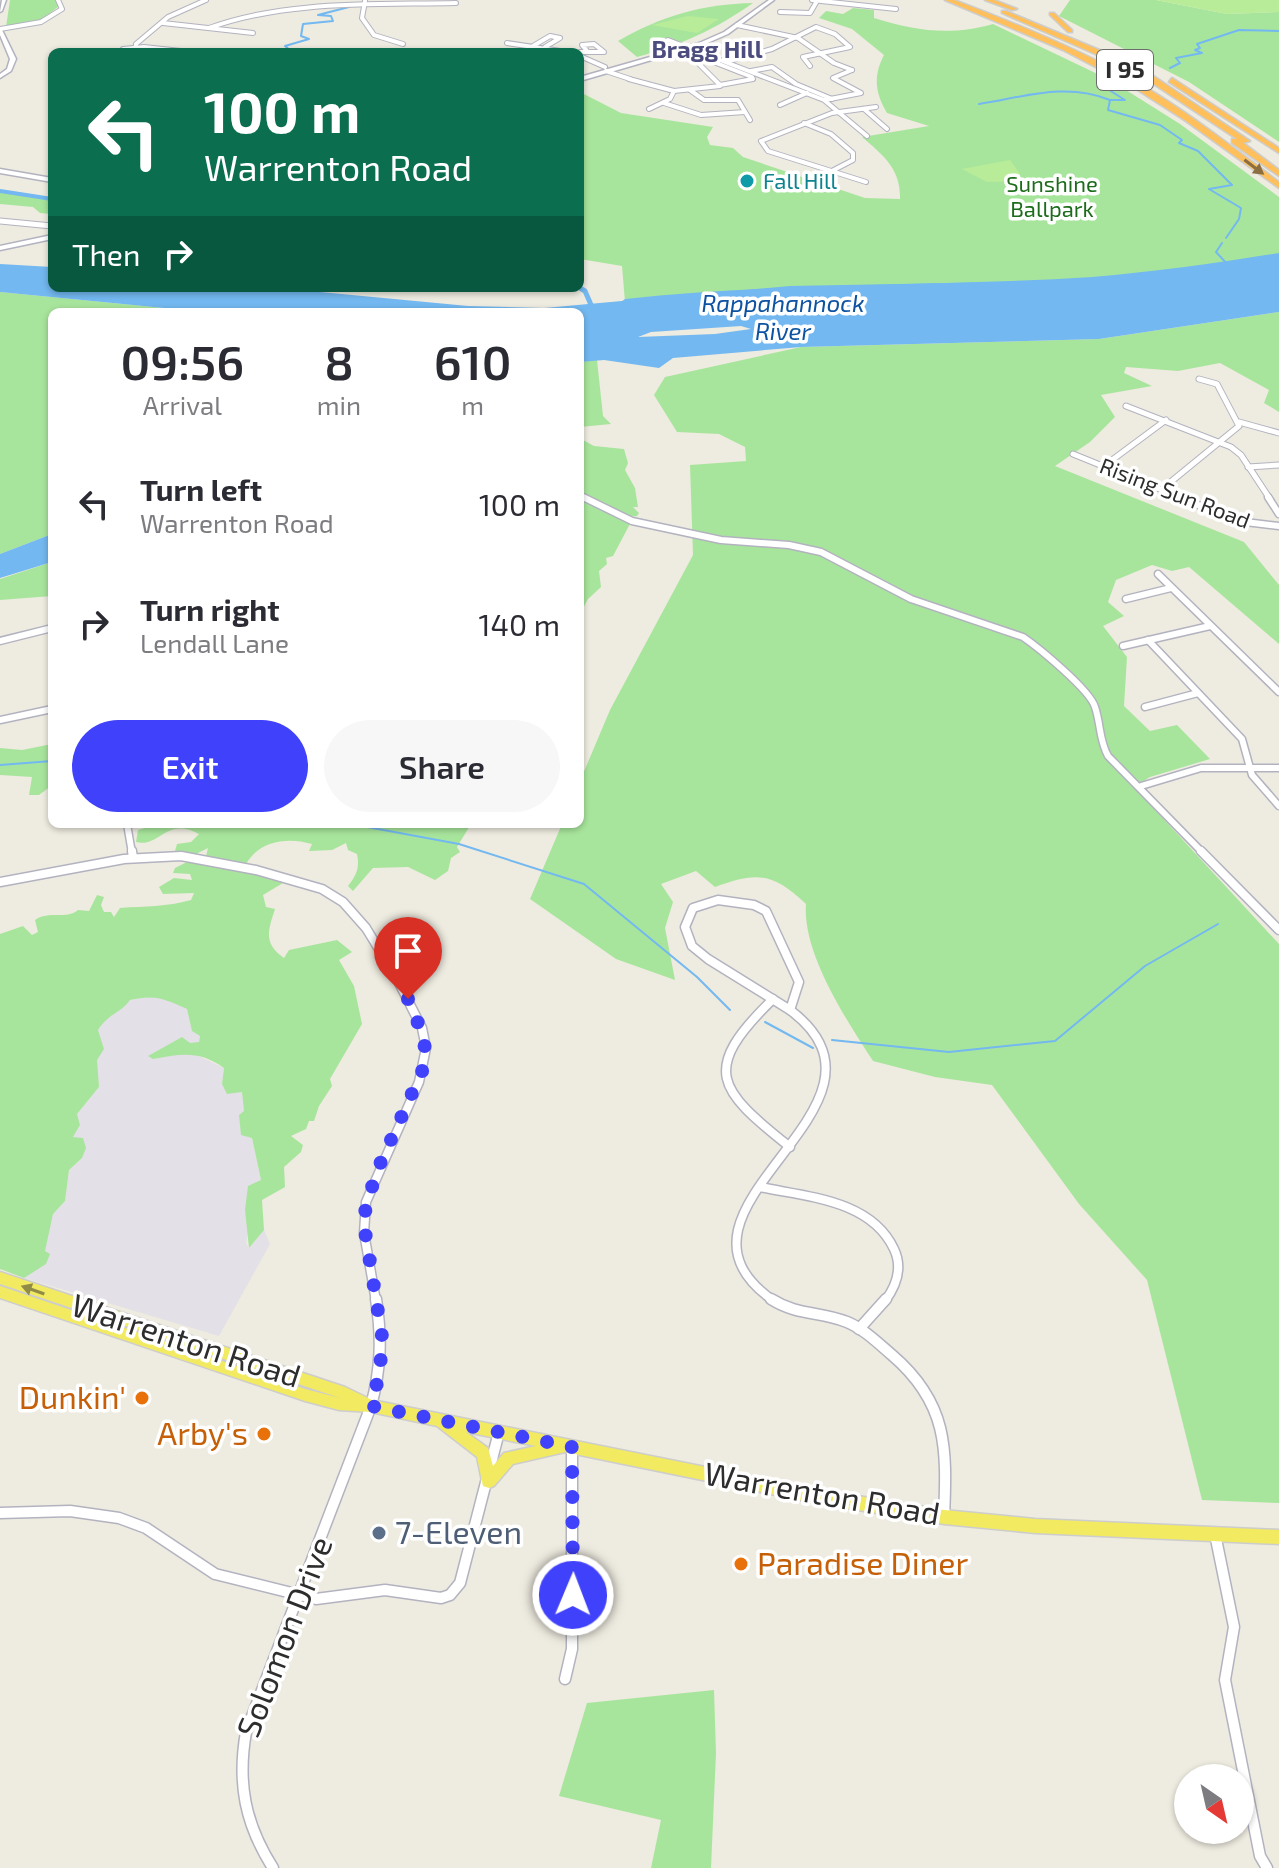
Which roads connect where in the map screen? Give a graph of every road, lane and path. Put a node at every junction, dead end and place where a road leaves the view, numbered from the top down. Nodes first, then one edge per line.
1 (4, 0) edge
2 (58, 0) edge
3 (203, 0) edge
4 (764, 0) edge
5 (772, 0) edge
6 (815, 0) edge
7 (937, 0) edge
8 (950, 0) edge
9 (972, 0) edge
10 (988, 0) edge
11 (365, 1) edge
12 (834, 1) edge
13 (456, 3) dead end
14 (896, 9) dead end
15 (0, 11) edge
16 (780, 12) dead end
17 (1052, 14) dead end
18 (163, 23) junction
19 (737, 25) junction
20 (209, 28) junction
21 (1019, 28) junction
22 (0, 30) edge
23 (1070, 31) junction
24 (253, 33) dead end
25 (798, 38) junction
26 (668, 40) dead end
27 (507, 43) dead end
28 (403, 44) dead end
29 (531, 47) junction
30 (689, 47) junction
31 (137, 48) edge
32 (544, 48) joint
33 (587, 51) junction
34 (819, 52) junction
35 (584, 53) edge
36 (584, 58) edge
37 (584, 59) edge
38 (727, 61) junction
39 (810, 66) dead end
40 (616, 68) junction
41 (605, 69) junction
42 (594, 71) junction
43 (751, 71) junction
44 (584, 75) edge
45 (0, 76) edge
46 (584, 76) edge
47 (622, 76) junction
48 (722, 85) junction
49 (690, 90) junction
50 (674, 91) junction
51 (807, 93) junction
52 (832, 99) junction
53 (824, 100) junction
54 (664, 103) junction
55 (780, 105) dead end
56 (876, 107) dead end
57 (649, 109) dead end
58 (864, 109) junction
59 (745, 112) junction
60 (839, 112) junction
61 (750, 120) dead end
62 (804, 123) junction
63 (887, 129) dead end
64 (867, 136) dead end
65 (1279, 151) edge
66 (1279, 165) edge
67 (0, 170) edge
68 (830, 172) junction
69 (1279, 174) edge
70 (48, 177) edge
71 (866, 182) dead end
72 (1279, 186) edge
73 (0, 221) edge
74 (48, 226) edge
75 (48, 238) edge
76 (0, 248) edge
77 (1199, 379) dead end
78 (1126, 406) dead end
79 (1166, 420) junction
80 (1239, 422) junction
81 (1279, 433) edge
82 (1222, 443) junction
83 (1073, 454) dead end
84 (1279, 465) edge
85 (1104, 466) junction
86 (1248, 467) junction
87 (1162, 489) junction
88 (584, 498) edge
89 (1279, 514) edge
90 (1279, 526) edge
91 (1158, 574) dead end
92 (1171, 588) junction
93 (1126, 599) dead end
94 (1210, 626) junction
95 (48, 629) edge
96 (1148, 640) junction
97 (0, 641) edge
98 (1123, 646) dead end
99 (1279, 692) edge
100 (1198, 693) junction
101 (1145, 707) dead end
102 (48, 710) edge
103 (0, 720) edge
104 (1251, 766) junction
105 (1279, 768) edge
106 (1141, 786) junction
107 (1279, 806) edge
108 (128, 828) edge
109 (133, 858) junction
110 (0, 882) edge
111 (1279, 930) edge
112 (773, 999) junction
113 (790, 1010) junction
114 (790, 1147) junction
115 (760, 1187) junction
116 (0, 1278) edge
117 (0, 1292) edge
118 (859, 1329) junction
119 (371, 1406) junction
120 (438, 1420) junction
121 (499, 1432) junction
122 (571, 1446) junction
123 (489, 1481) junction
124 (0, 1513) edge
125 (944, 1517) junction
126 (1215, 1534) junction
127 (1279, 1537) edge
128 (299, 1594) junction
129 (565, 1679) dead end
130 (273, 1868) edge
131 (1267, 1868) edge

1 - 15 main road
2 - 22 street
3 - 18 street
4 - 30 main road
5 - 19 main road
6 - 12 street
6 - 16 street
7 - 21 highway
8 - 21 highway, I 95
8 - 69 highway, I 95
9 - 66 highway, I 95
10 - 23 highway, I 95
11 - 13 street
11 - 20 street
11 - 28 street
12 - 14 street
17 - 23 highway
18 - 20 street
18 - 31 street
19 - 25 street
19 - 30 main road
20 - 24 street
21 -> 72 highway, I 95
22 - 45 main road
23 - 65 highway, I 95
25 - 34 street
25 - 34 street
25 - 38 street
26 - 30 street
27 - 29 street
29 - 32 street
29 - 32 street
30 - 38 street
30 - 40 main road
30 - 41 main road
33 - 33 street
33 - 35 street
34 - 39 street
34 - 52 street
36 - 41 street
37 - 42 street
38 - 43 street
40 - 41 main road
40 - 47 street
41 - 42 main road
41 - 46 main road
41 - 47 street
42 - 44 main road
43 - 51 street
43 - 52 street
47 - 50 street
48 - 48 street
48 - 49 street
49 - 50 street
49 - 59 street
50 - 54 street
51 - 53 street
51 - 55 street
52 - 53 street
53 - 60 street
54 - 57 street
54 - 59 street
56 - 58 street
58 - 60 street
58 - 63 street
59 - 61 street
60 - 62 street
60 - 64 street
62 - 68 street
62 - 68 street
67 - 70 main road
68 - 71 street
73 - 74 street
75 - 76 main road
77 - 80 street
78 - 79 street
79 - 82 street
79 - 85 street
80 - 81 street
80 - 82 street
82 - 86 street
82 - 87 street
83 - 85 street, Rising Sun Road
84 - 86 street
85 - 87 street, Rising Sun Road
86 - 89 street
87 - 90 street, Rising Sun Road
88 - 106 street
91 - 92 street
92 - 93 street
92 - 94 street
94 - 96 street
94 - 99 street
95 - 97 street
96 - 98 street
96 - 100 street
100 - 101 street
100 - 104 street
102 - 103 street
104 - 105 street
104 - 106 street
104 - 107 street
106 - 111 street
108 - 109 street
109 - 110 street, Solomon Drive
109 - 119 street, Solomon Drive
112 - 113 street
112 - 113 street
112 - 114 street
113 - 114 street
114 - 115 street
115 - 118 street
115 - 118 street
119 -> 116 main road, Warrenton Road
117 - 119 main road, Warrenton Road
118 - 125 street
119 - 120 main road, Warrenton Road
119 - 128 street, Solomon Drive
120 - 121 main road, Warrenton Road
120 - 123 main road
121 - 122 main road, Warrenton Road
121 - 123 street
122 - 123 main road
122 - 125 main road, Warrenton Road
122 - 129 street
123 - 128 street
124 - 128 street
125 - 126 main road, Warrenton Road
126 - 127 main road, Warrenton Road
126 - 131 street
128 - 130 street, Solomon Drive

